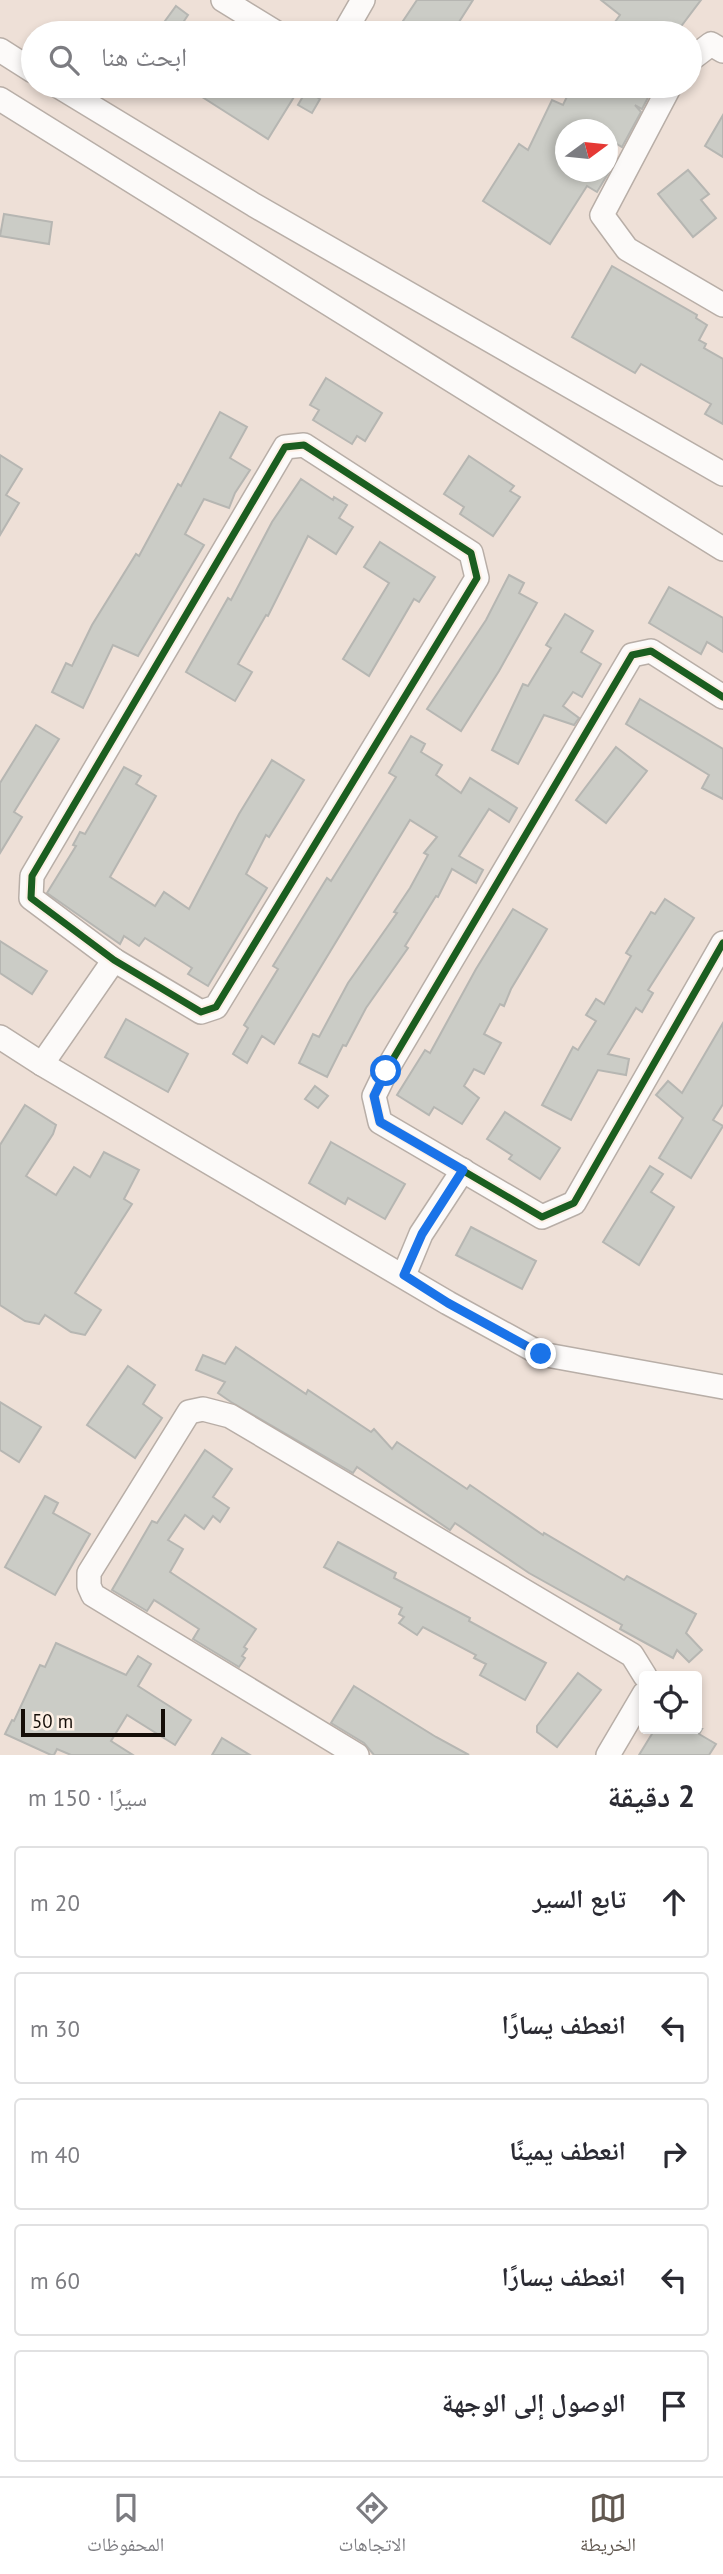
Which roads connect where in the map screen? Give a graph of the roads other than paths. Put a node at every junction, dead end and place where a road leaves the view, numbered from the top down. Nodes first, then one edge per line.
1 (223, 0) edge
2 (363, 0) edge
3 (257, 21) edge
4 (351, 21) edge
5 (0, 50) edge
6 (702, 51) edge
7 (723, 51) edge
8 (21, 63) edge
9 (78, 98) edge
10 (664, 98) edge
11 (0, 99) edge
12 (723, 305) edge
13 (723, 474) edge
14 (723, 549) edge
15 (723, 697) edge
16 (723, 943) edge
17 (114, 960) junction
18 (0, 1037) edge
19 (42, 1064) junction
20 (463, 1170) junction
21 (404, 1275) junction
22 (723, 1387) edge
23 (642, 1671) edge
24 (639, 1702) edge
25 (357, 1755) edge
26 (608, 1755) edge

1 - 3 street
2 - 4 street
5 - 8 street
6 - 7 street
9 - 13 street
10 - 12 street
11 - 14 street
15 - 20 street
16 - 20 street
17 - 17 street
17 - 19 street
18 - 19 street
19 - 21 street
20 - 21 street
21 - 22 street
23 - 25 street
24 - 26 street

